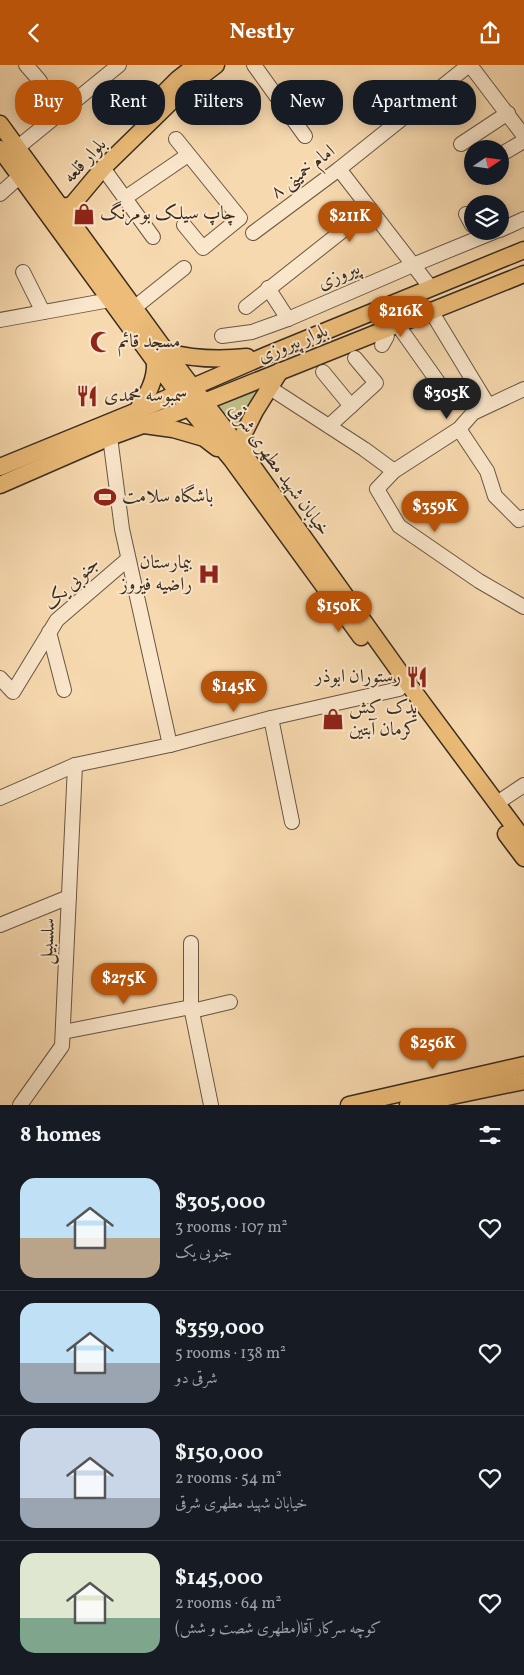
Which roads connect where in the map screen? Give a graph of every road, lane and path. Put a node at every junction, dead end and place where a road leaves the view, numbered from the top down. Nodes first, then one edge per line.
1 (26, 65) edge
2 (119, 65) edge
3 (196, 65) edge
4 (216, 65) edge
5 (254, 65) edge
6 (469, 65) edge
7 (39, 80) edge
8 (508, 113) junction
9 (0, 124) edge
10 (305, 136) dead end
11 (524, 136) edge
12 (176, 139) dead end
13 (524, 141) edge
14 (461, 144) dead end
15 (17, 148) junction
16 (0, 149) edge
17 (509, 150) edge
18 (188, 155) junction
19 (103, 169) junction
20 (339, 169) junction
21 (20, 176) junction
22 (0, 194) edge
23 (125, 198) junction
24 (61, 207) junction
25 (370, 209) junction
26 (524, 219) edge
27 (184, 225) dead end
28 (509, 225) edge
29 (253, 233) dead end
30 (153, 237) dead end
31 (467, 240) edge
32 (524, 250) edge
33 (413, 265) junction
34 (184, 268) dead end
35 (23, 272) dead end
36 (524, 274) edge
37 (268, 288) junction
38 (431, 288) junction
39 (110, 300) junction
40 (134, 307) junction
41 (246, 307) dead end
42 (431, 311) junction
43 (44, 312) junction
44 (288, 319) junction
45 (0, 320) edge
46 (387, 333) junction
47 (222, 336) dead end
48 (273, 353) junction
49 (161, 357) junction
50 (355, 358) dead end
51 (284, 369) junction
52 (323, 372) dead end
53 (270, 388) junction
54 (185, 389) junction
55 (444, 389) dead end
56 (524, 389) edge
57 (205, 402) junction
58 (488, 405) junction
59 (351, 406) junction
60 (189, 408) junction
61 (139, 418) junction
62 (329, 426) junction
63 (459, 429) junction
64 (110, 437) junction
65 (238, 457) junction
66 (0, 467) edge
67 (390, 475) junction
68 (0, 485) edge
69 (524, 517) edge
70 (128, 559) junction
71 (524, 607) edge
72 (50, 632) junction
73 (0, 678) edge
74 (399, 689) junction
75 (64, 690) dead end
76 (271, 718) junction
77 (170, 745) junction
78 (75, 765) junction
79 (524, 785) edge
80 (0, 798) edge
81 (497, 803) junction
82 (292, 822) dead end
83 (524, 840) edge
84 (524, 858) edge
85 (69, 897) junction
86 (0, 925) edge
87 (191, 943) dead end
88 (230, 1002) dead end
89 (192, 1009) junction
90 (63, 1032) junction
91 (524, 1065) edge
92 (524, 1081) edge
93 (445, 1101) edge
94 (20, 1105) edge
95 (211, 1105) edge
96 (349, 1105) edge
97 (408, 1105) edge

1 - 7 street
2 - 15 street
3 - 24 main road, بلوار قلعه
4 - 19 main road, بلوار قلعه
5 - 10 street
6 - 8 street
6 - 20 street, امام خمینی ۸
8 - 11 street
8 - 14 street
9 - 15 main road, خیابان شهید مطهری شرقی
12 - 18 street
13 - 17 street
15 - 24 main road, خیابان شهید مطهری شرقی
16 - 21 main road, خیابان شهید مطهری شرقی
18 - 23 street
18 - 27 street
19 - 23 street
19 - 24 main road, بلوار قلعه
20 - 25 street
20 - 29 street, امام خمینی ۸
21 - 22 street
21 - 39 main road, خیابان شهید مطهری شرقی
23 - 30 street
24 - 40 main road, خیابان شهید مطهری شرقی
25 - 33 street
25 - 37 street
26 - 28 street
31 - 33 street, پیروزی
32 - 38 main road, بلوار پیروزی
33 - 38 street
33 - 44 street, پیروزی
34 - 40 street
35 - 43 street
36 - 42 main road, بلوار پیروزی
37 - 41 street
37 - 44 street
38 - 48 main road, بلوار پیروزی
39 - 43 street
39 - 49 main road, خیابان شهید مطهری شرقی
40 - 49 main road, خیابان شهید مطهری شرقی
42 - 46 main road, بلوار پیروزی
42 - 58 street
43 - 45 street
44 - 47 street, پیروزی
46 - 51 main road, بلوار پیروزی
46 - 55 street
48 - 49 main road
48 - 51 main road
48 - 54 main road, بلوار پیروزی
49 - 54 main road, خیابان شهید مطهری شرقی
49 - 61 main road
50 - 59 street
51 - 53 main road
51 - 57 main road, بلوار پیروزی
52 - 59 street
53 - 62 street
53 - 65 main road
54 - 57 main road, خیابان شهید مطهری شرقی
54 - 60 main road, خیابان شهید مطهری شرقی
54 - 61 main road, بلوار پیروزی
56 - 58 street
57 - 60 main road, بلوار پیروزی
57 - 65 main road, خیابان شهید مطهری شرقی
58 - 63 street
59 - 62 street
60 - 61 main road, بلوار پیروزی
60 - 65 main road, خیابان شهید مطهری شرقی
61 - 64 main road
61 - 65 main road
61 - 66 main road
62 - 67 street
63 - 67 street
63 - 69 street
64 - 68 main road
64 - 70 street
65 - 74 main road, خیابان شهید مطهری شرقی
65 - 81 main road, خیابان شهید مطهری شرقی
67 - 71 street
70 - 72 street, جنوبی یک
70 - 77 street
72 - 73 street, جنوبی یک
72 - 75 street
74 - 76 street
74 - 84 main road, خیابان شهید مطهری شرقی
76 - 77 street
76 - 82 street
77 - 78 street
78 - 80 street
78 - 85 street, سلسبیل
79 - 81 street
81 - 83 main road, خیابان شهید مطهری شرقی
85 - 86 street
85 - 90 street, سلسبیل
87 - 89 street
88 - 89 street
89 - 90 street
89 - 95 street
90 - 94 street, سلسبیل
91 - 96 main road
92 - 93 main road
93 - 97 main road

